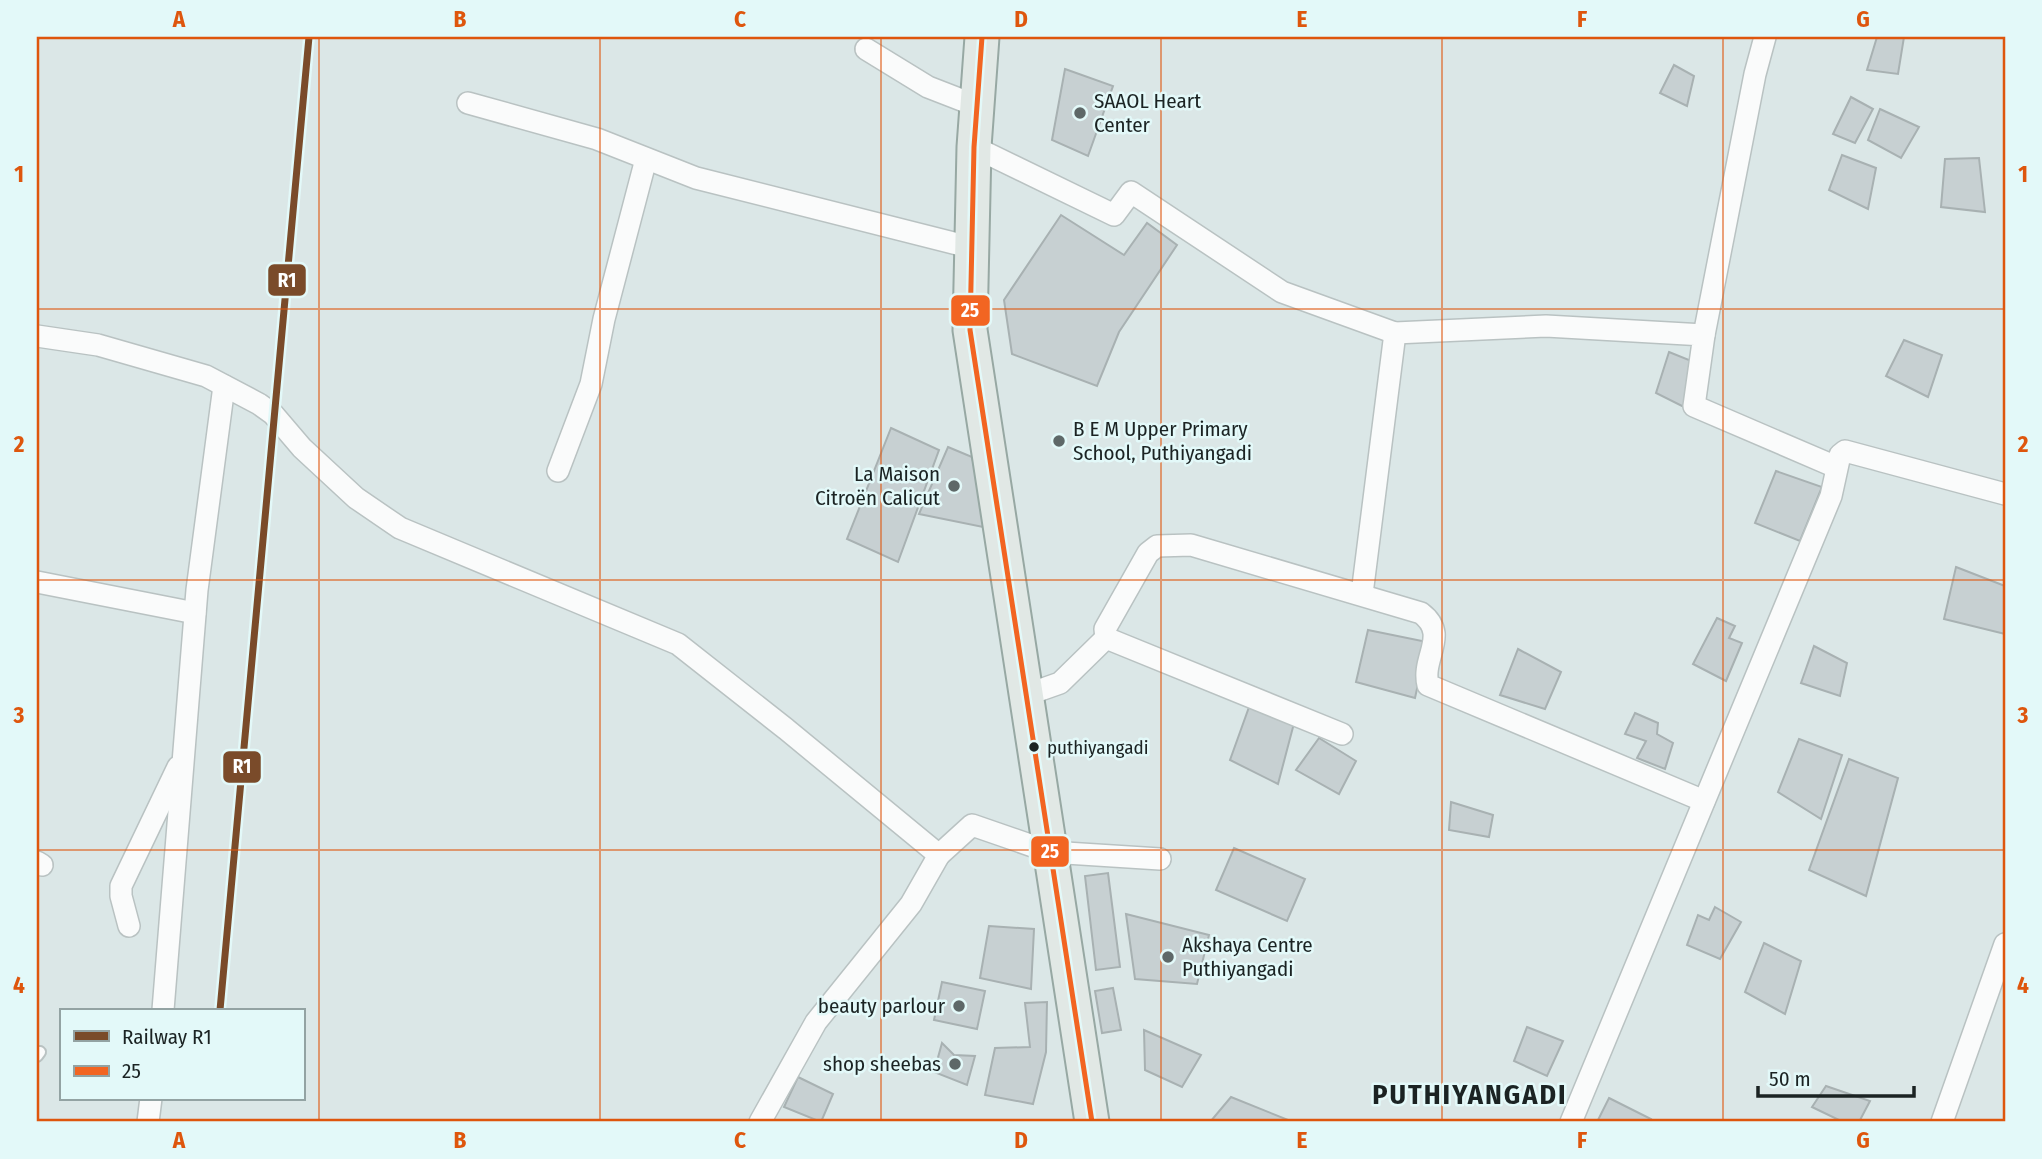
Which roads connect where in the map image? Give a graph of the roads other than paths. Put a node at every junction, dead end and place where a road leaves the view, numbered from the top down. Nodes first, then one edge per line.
1 (982, 37) edge
2 (1765, 37) edge
3 (866, 49) dead end
4 (468, 103) dead end
5 (977, 107) junction
6 (974, 147) junction
7 (646, 159) junction
8 (974, 248) junction
9 (1395, 333) junction
10 (1704, 335) junction
11 (37, 336) edge
12 (225, 386) junction
13 (1836, 467) junction
14 (558, 471) dead end
15 (2005, 494) edge
16 (37, 582) edge
17 (1362, 594) junction
18 (195, 613) junction
19 (1107, 638) junction
20 (1026, 695) junction
21 (1342, 734) dead end
22 (184, 756) junction
23 (1704, 801) junction
24 (1050, 852) junction
25 (939, 855) junction
26 (1160, 859) dead end
27 (129, 926) dead end
28 (2005, 944) edge
29 (163, 1009) edge
30 (151, 1100) edge
31 (148, 1122) edge
32 (760, 1122) edge
33 (1092, 1122) edge
34 (1571, 1122) edge
35 (1942, 1122) edge

1 - 5 main road
2 - 10 street
3 - 5 street
4 - 7 street
5 - 6 main road
6 - 8 main road
6 - 9 street
7 - 8 street
7 - 14 street
8 - 20 main road
9 - 10 street
9 - 17 street
10 - 13 street
11 - 12 street
12 - 18 street
12 - 25 street
13 - 15 street
13 - 23 street
16 - 18 street
17 - 19 street
17 - 23 street
18 - 22 street
19 - 20 street
19 - 21 street
20 - 24 main road
22 - 27 street
22 - 29 street
23 - 34 street
24 - 25 street
24 - 26 street
24 - 33 main road
25 - 32 street
28 - 35 street
30 - 31 street

